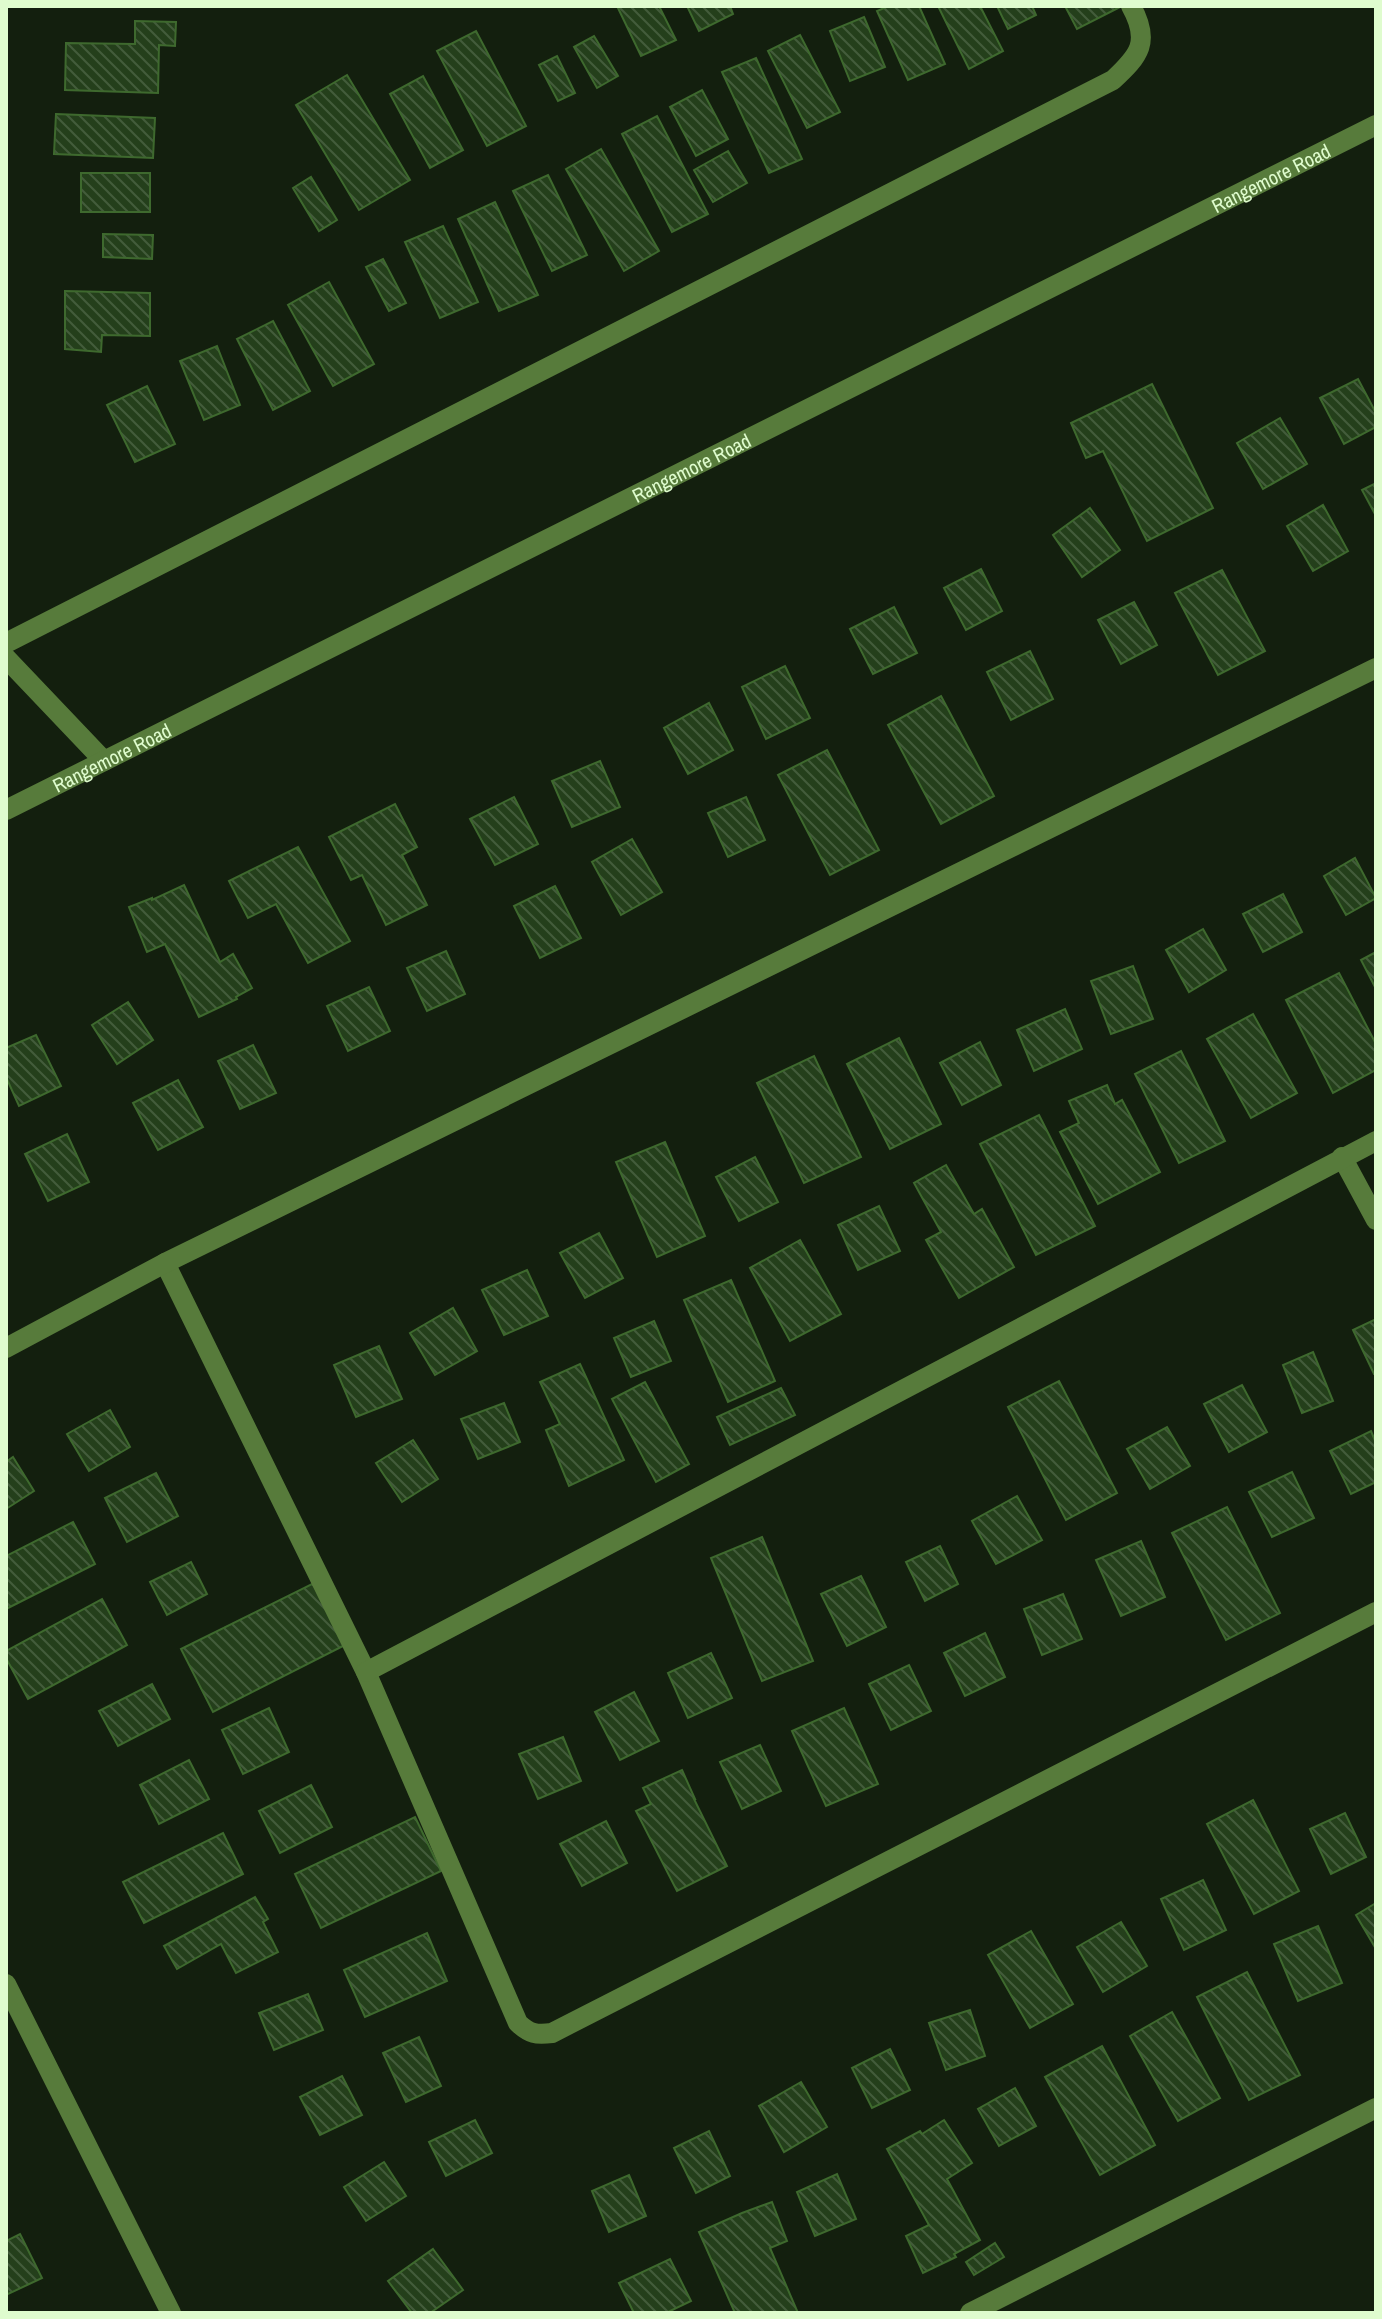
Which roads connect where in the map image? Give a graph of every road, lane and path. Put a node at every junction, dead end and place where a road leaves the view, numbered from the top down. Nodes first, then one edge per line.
1 (1131, 6) edge
2 (1376, 125) edge
3 (6, 643) edge
4 (6, 658) edge
5 (1376, 668) edge
6 (104, 761) junction
7 (6, 810) edge
8 (1376, 1141) edge
9 (1342, 1157) junction
10 (1376, 1220) edge
11 (165, 1263) junction
12 (6, 1348) edge
13 (1376, 1612) edge
14 (366, 1672) junction
15 (6, 1984) edge
16 (1376, 2108) edge
17 (171, 2313) edge
18 (970, 2313) edge

1 - 3 street
2 - 6 street, Rangemore Road
4 - 6 street
5 - 11 street
6 - 7 street, Rangemore Road
8 - 9 street
9 - 10 street
9 - 14 street
11 - 12 street
11 - 14 street
13 - 14 street
15 - 17 street
16 - 18 street

